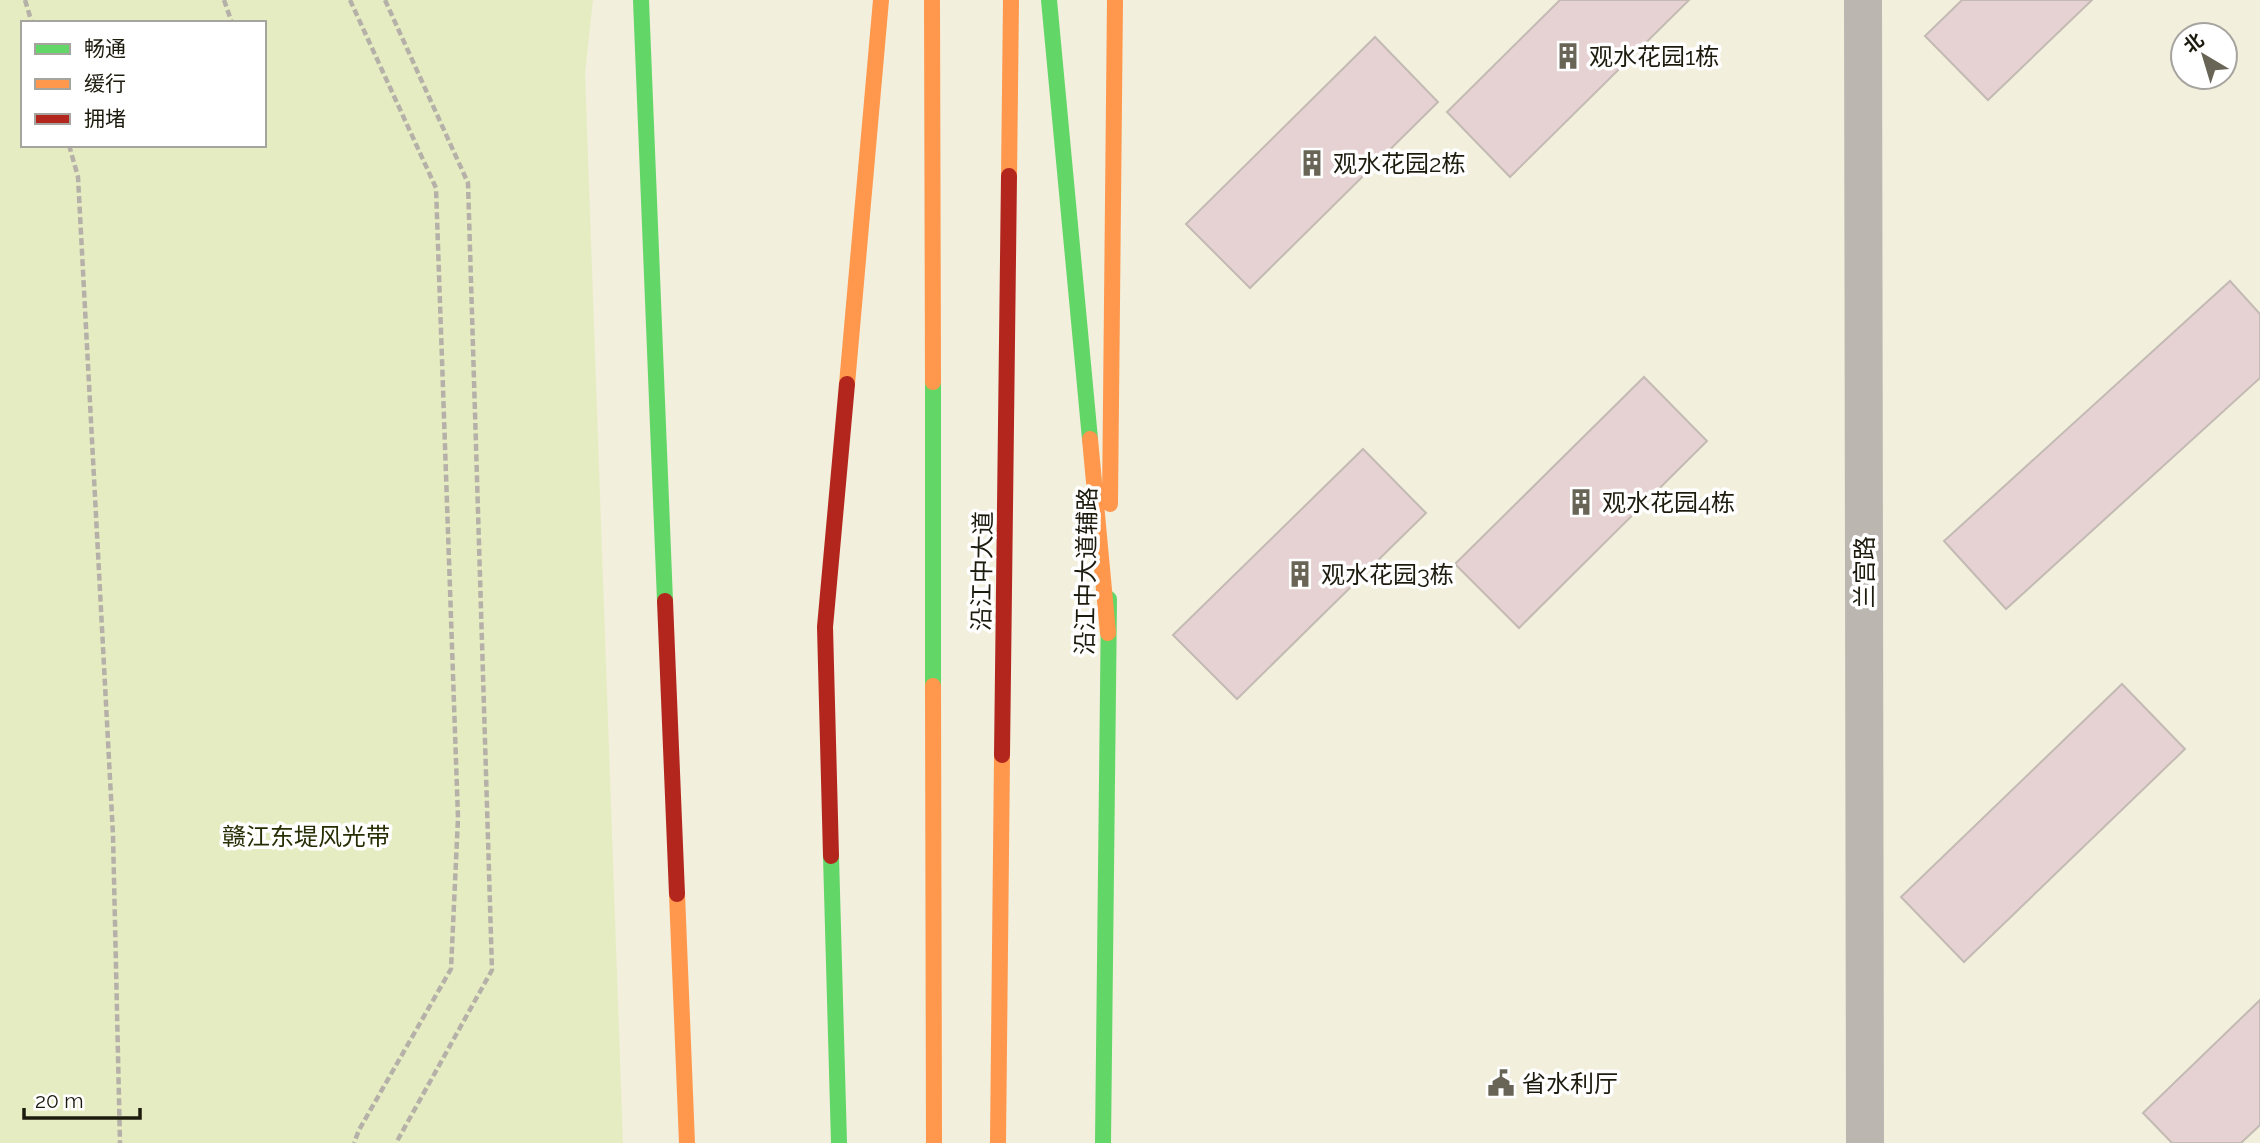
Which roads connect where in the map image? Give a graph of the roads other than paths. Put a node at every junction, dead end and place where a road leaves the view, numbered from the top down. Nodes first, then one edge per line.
1 (641, 0) edge
2 (881, 0) edge
3 (932, 0) edge
4 (1011, 0) edge
5 (1049, 0) edge
6 (1115, 0) edge
7 (1863, 0) edge
8 (1108, 634) junction
9 (687, 1143) edge
10 (839, 1143) edge
11 (934, 1143) edge
12 (998, 1143) edge
13 (1103, 1143) edge
14 (1866, 1143) edge

1 - 9 main road
2 - 10 main road
3 - 11 main road, 沿江中大道
4 - 12 main road, 沿江中大道
5 - 8 main road
6 - 8 main road, 沿江中大道辅路
7 - 14 street, 兰宫路
8 - 13 main road, 沿江中大道辅路

